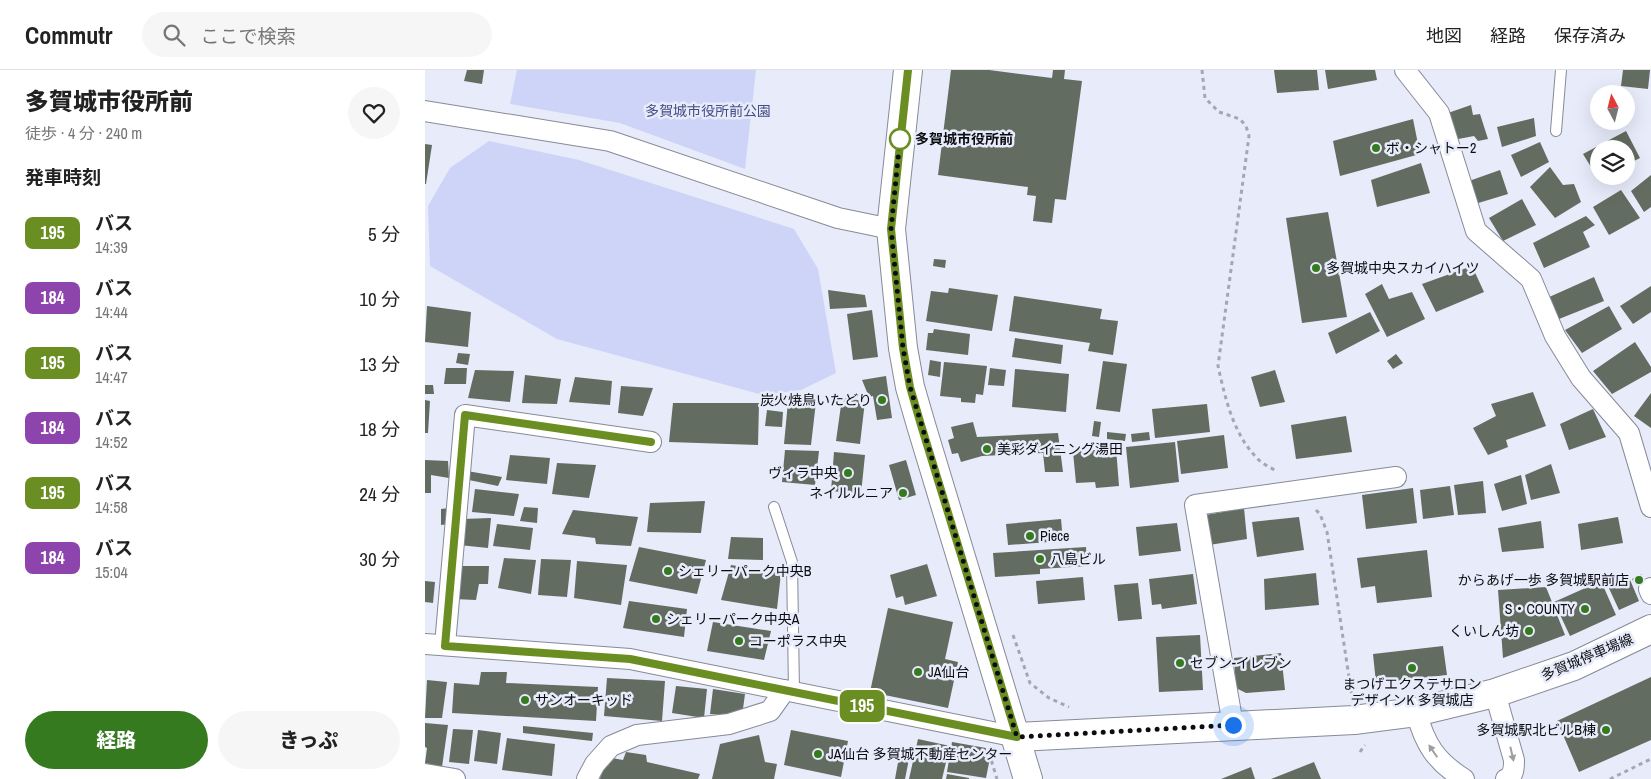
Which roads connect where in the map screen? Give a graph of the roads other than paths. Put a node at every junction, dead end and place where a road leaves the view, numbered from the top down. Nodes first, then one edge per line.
1 (908, 70) edge
2 (1405, 70) edge
3 (1561, 70) edge
4 (425, 111) edge
5 (1556, 132) dead end
6 (891, 229) junction
7 (651, 442) dead end
8 (1396, 478) dead end
9 (1651, 506) edge
10 (774, 507) dead end
11 (1651, 588) edge
12 (1651, 594) edge
13 (1651, 629) edge
14 (435, 645) edge
15 (790, 691) junction
16 (1495, 693) junction
17 (1416, 712) junction
18 (1233, 725) junction
19 (1017, 737) junction
20 (425, 774) edge
21 (455, 779) edge
22 (587, 779) edge
23 (1028, 779) edge
24 (1464, 779) edge
25 (1506, 779) edge

1 - 6 street
2 - 9 street
3 - 5 lane
4 - 6 street
6 - 19 street
7 - 14 street
8 - 18 street
10 - 15 lane
11 - 12 street
13 - 16 street, 多賀城停車場線
14 - 15 street
15 - 19 street
15 - 22 street
16 - 17 street, 多賀城停車場線
16 -> 25 street
17 - 18 street, 多賀城停車場線
24 -> 17 street
18 - 19 street, 多賀城停車場線
19 - 23 street
20 - 21 street

